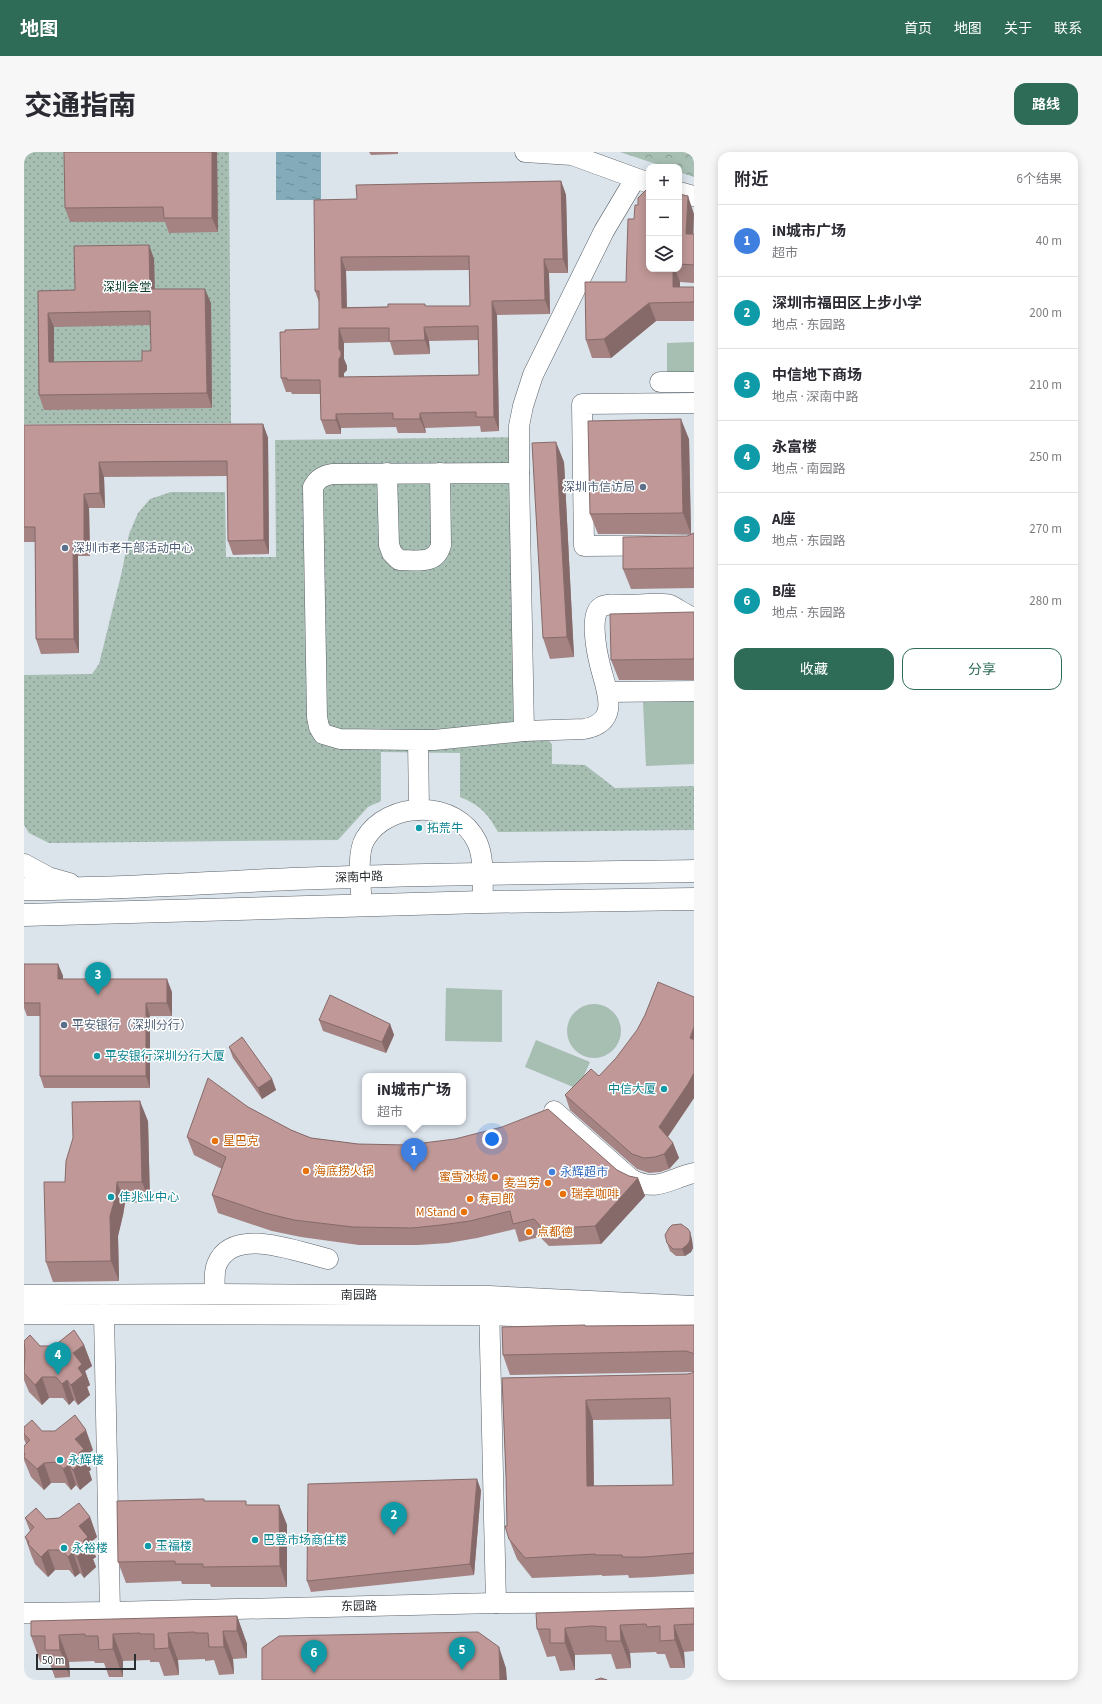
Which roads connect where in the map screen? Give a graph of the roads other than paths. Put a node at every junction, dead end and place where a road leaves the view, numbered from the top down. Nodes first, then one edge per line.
1 (525, 152) edge
2 (642, 181) edge
3 (682, 193) edge
4 (694, 196) edge
5 (660, 382) dead end
6 (694, 382) edge
7 (694, 403) edge
8 (518, 472) junction
9 (387, 473) junction
10 (440, 473) junction
11 (694, 545) edge
12 (694, 618) edge
13 (694, 691) edge
14 (608, 692) junction
15 (524, 731) junction
16 (418, 740) junction
17 (420, 810) junction
18 (24, 865) edge
19 (694, 871) edge
20 (482, 874) junction
21 (361, 876) junction
22 (24, 889) edge
23 (90, 890) junction
24 (694, 899) edge
25 (483, 902) junction
26 (362, 906) junction
27 (61, 914) junction
28 (24, 915) edge
29 (24, 926) edge
30 (554, 1111) dead end
31 (694, 1171) edge
32 (328, 1259) dead end
33 (214, 1294) junction
34 (24, 1295) edge
35 (490, 1306) junction
36 (694, 1306) edge
37 (24, 1314) edge
38 (104, 1314) junction
39 (694, 1324) edge
40 (512, 1386) edge
41 (491, 1387) junction
42 (694, 1602) edge
43 (496, 1603) junction
44 (110, 1612) junction
45 (24, 1613) edge

1 - 2 street
2 - 8 street
3 - 4 street
5 - 6 street
7 - 11 street
8 - 10 street
8 - 15 street
9 - 10 street
9 - 10 street
9 - 16 street
12 - 14 street
13 - 14 street
14 - 15 street
15 - 16 street
16 - 17 street
17 - 20 street
17 - 21 street
18 - 23 main road
19 - 20 main road, 深南中路
20 - 21 main road, 深南中路
20 - 25 street
21 - 23 main road, 深南中路
21 - 26 street
22 - 23 main road, 深南中路
24 - 25 main road
25 - 26 main road
26 - 27 main road
27 - 28 main road
27 - 29 main road
30 - 31 street
32 - 33 street
33 - 34 street, 南园路
33 - 35 street, 南园路
35 - 36 street, 南园路
35 - 38 street, 南园路
35 - 39 street, 南园路
35 - 41 street
37 - 38 street, 南园路
38 - 44 street
40 - 41 street
41 - 43 street
42 - 43 street, 东园路
43 - 44 street, 东园路
44 - 45 street, 东园路

